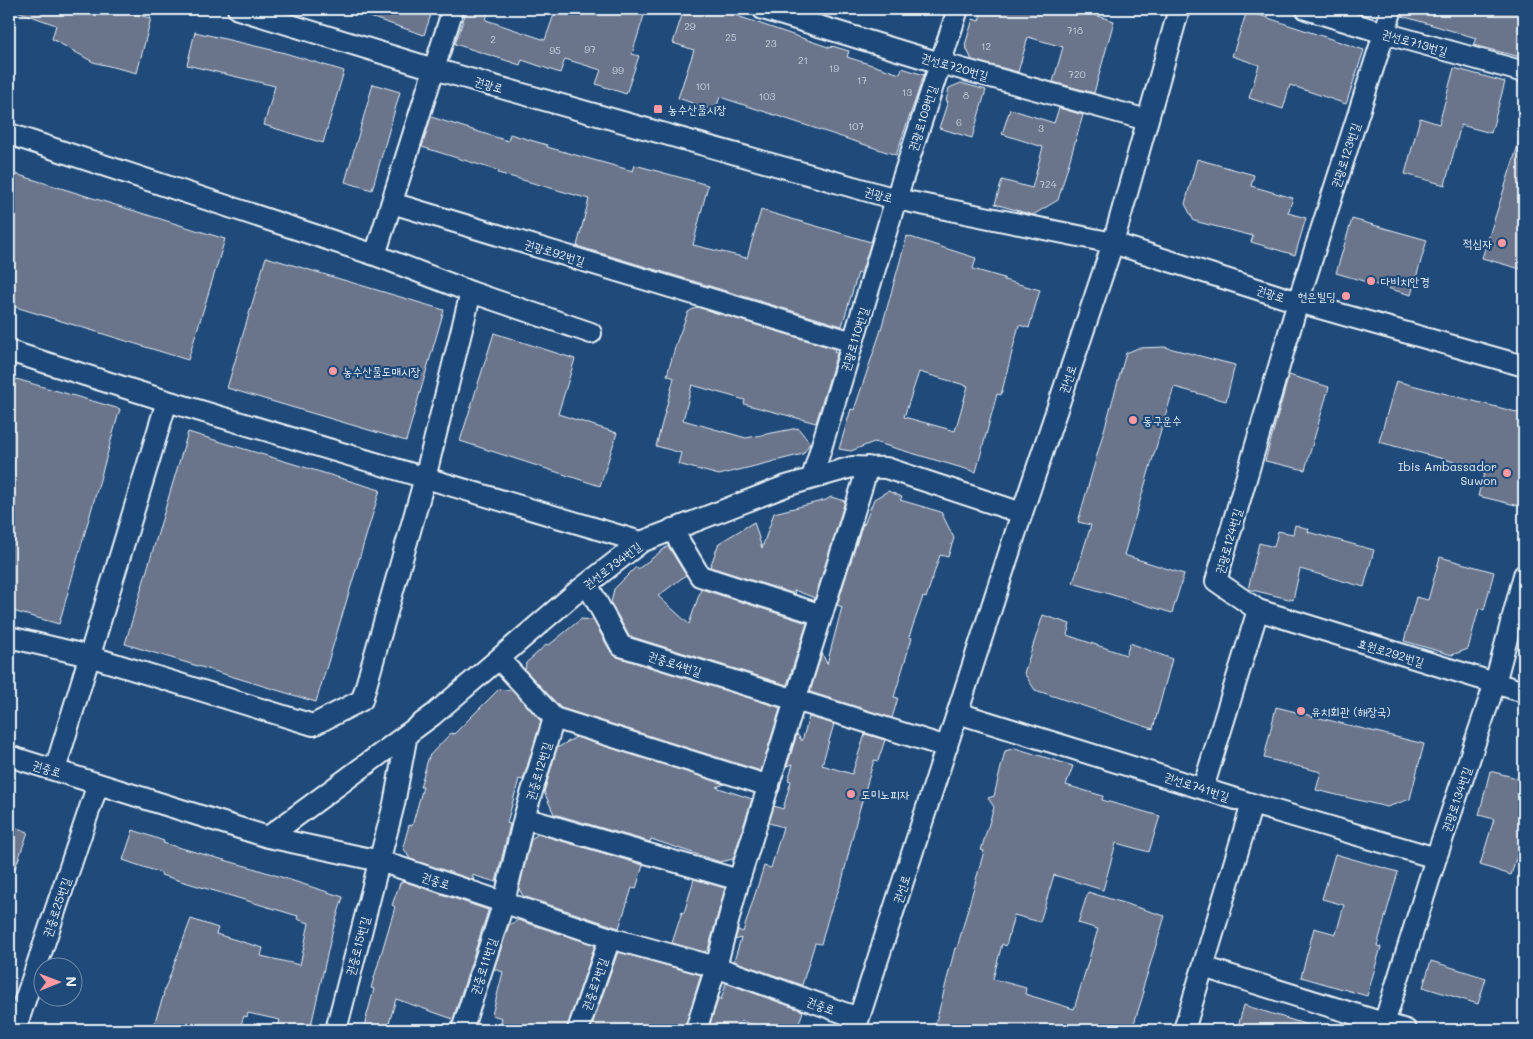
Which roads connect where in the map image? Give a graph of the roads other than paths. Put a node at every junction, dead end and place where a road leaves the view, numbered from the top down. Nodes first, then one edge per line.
1 (238, 9) edge
2 (453, 9) edge
3 (764, 9) edge
4 (958, 9) edge
5 (1179, 9) edge
6 (1306, 9) edge
7 (1392, 9) edge
8 (1384, 33) junction
9 (940, 62) junction
10 (434, 69) junction
11 (1524, 72) edge
12 (1147, 120) junction
13 (9, 134) edge
14 (896, 199) junction
15 (392, 202) junction
16 (1114, 243) junction
17 (375, 255) junction
18 (471, 292) junction
19 (1298, 302) junction
20 (591, 333) dead end
21 (853, 342) junction
22 (9, 351) edge
23 (1524, 366) edge
24 (167, 401) junction
25 (868, 467) junction
26 (425, 478) junction
27 (812, 478) junction
28 (1022, 513) junction
29 (672, 529) junction
30 (641, 542) junction
31 (1524, 575) edge
32 (587, 584) junction
33 (1258, 610) junction
34 (822, 615) junction
35 (9, 637) edge
36 (89, 656) junction
37 (499, 658) junction
38 (1495, 683) junction
39 (1524, 692) edge
40 (795, 701) junction
41 (958, 713) junction
42 (554, 718) junction
43 (407, 734) junction
44 (947, 747) junction
45 (9, 756) edge
46 (54, 770) junction
47 (98, 784) junction
48 (769, 786) junction
49 (1203, 788) junction
50 (1252, 804) junction
51 (524, 818) junction
52 (268, 837) junction
53 (1436, 858) junction
54 (380, 861) junction
55 (739, 880) junction
56 (504, 902) junction
57 (610, 938) junction
58 (716, 967) junction
59 (1203, 967) junction
60 (857, 1024) edge
61 (1383, 1027) edge
62 (15, 1030) edge
63 (336, 1030) edge
64 (462, 1030) edge
65 (578, 1030) edge
66 (696, 1030) edge
67 (1184, 1030) edge
68 (1406, 1030) edge

1 - 10 street, 권광로
2 - 10 street
3 - 9 street, 권선로720번길
4 - 9 street, 권광로109번길
5 - 12 street, 권선로
6 - 8 street, 권선로713번길
7 - 8 street, 권광로123번길
8 - 11 street, 권선로713번길
8 - 19 street, 권광로123번길
9 - 12 street, 권선로720번길
9 - 14 street, 권광로109번길
10 - 14 street, 권광로
10 - 15 street
12 - 16 street, 권선로
13 - 17 street
14 - 16 street, 권광로
14 - 21 street, 권광로110번길
15 - 17 street
15 - 21 street, 권광로92번길
16 - 19 street, 권광로
16 - 28 street, 권선로
17 - 18 street
18 - 20 street
18 - 26 street
19 - 23 street, 권광로
19 - 33 street, 권광로124번길
21 - 27 street, 권광로110번길
22 - 24 street
24 - 26 street
24 - 36 street
25 - 27 street, 권선로734번길
25 - 28 street, 권선로734번길
25 - 34 street
26 - 30 street
26 - 36 street
27 - 29 street, 권선로734번길
28 - 41 street, 권선로
29 - 30 street, 권선로734번길
29 - 34 street
30 - 32 street, 권선로734번길
31 - 38 street, 권광로134번길
32 - 37 street, 권선로734번길
32 - 40 street, 권중로4번길
33 - 38 street, 효원로292번길
33 - 49 street
34 - 40 street
35 - 36 street
36 - 46 street
37 - 42 street
37 - 43 street, 권선로734번길
38 - 39 street, 효원로292번길
38 - 53 street, 권광로134번길
40 - 44 street
40 - 48 street
41 - 44 street, 권선로
41 - 49 street, 권선로741번길
42 - 48 street
42 - 51 street, 권중로12번길
43 - 52 street, 권선로734번길
43 - 54 street, 권중로15번길
44 - 60 street, 권선로
45 - 46 street, 권중로
46 - 47 street, 권중로
47 - 52 street, 권중로
47 - 62 street, 권중로25번길
48 - 55 street
49 - 50 street, 권선로741번길
50 - 53 street, 권선로741번길
50 - 59 street
51 - 55 street
51 - 56 street, 권중로12번길
52 - 54 street, 권중로
53 - 61 street, 권광로134번길
54 - 56 street, 권중로
54 - 63 street, 권중로15번길
55 - 58 street
56 - 57 street, 권중로
56 - 64 street, 권중로11번길
57 - 58 street, 권중로
57 - 65 street, 권중로7번길
58 - 60 street, 권중로
58 - 66 street
59 - 61 street
59 - 67 street
61 - 68 street

